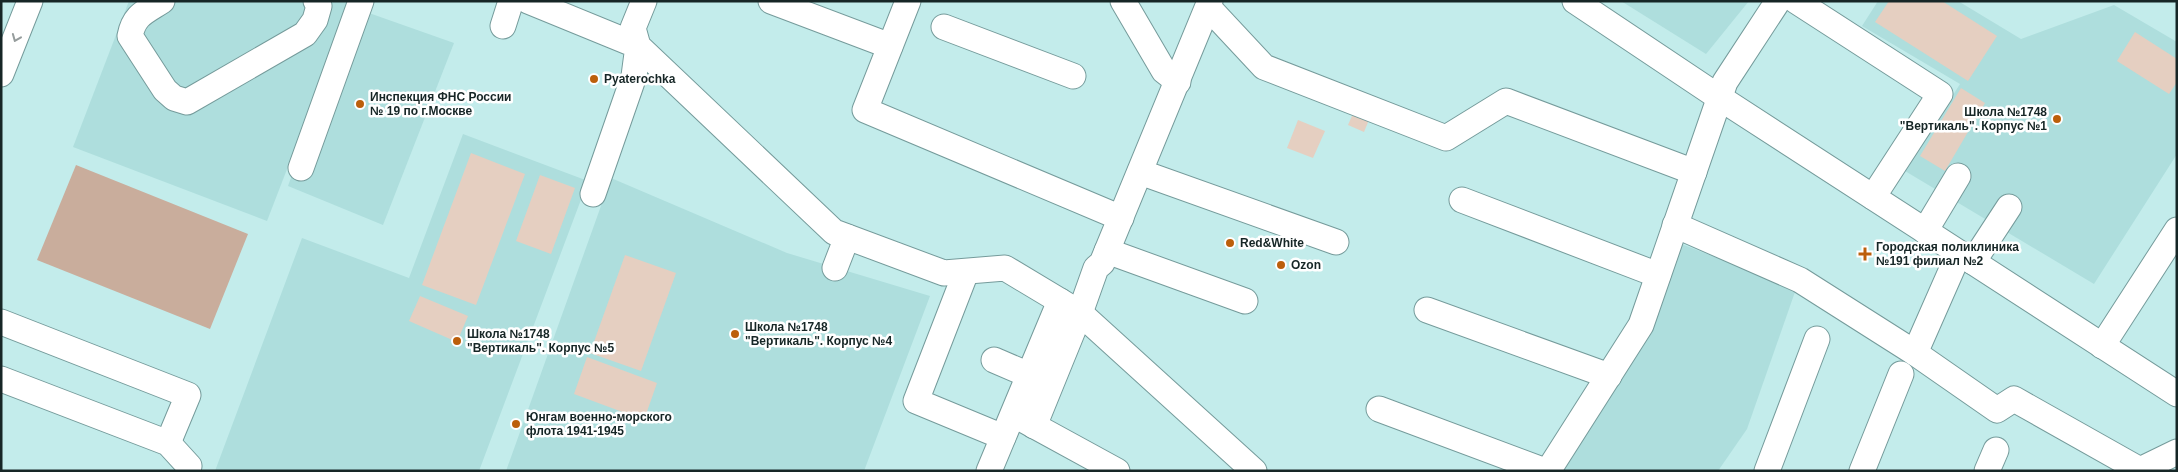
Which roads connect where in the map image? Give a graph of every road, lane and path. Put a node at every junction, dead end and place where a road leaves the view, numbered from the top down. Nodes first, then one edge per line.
1 (30, 1) edge
2 (162, 1) edge
3 (316, 1) edge
4 (361, 1) edge
5 (511, 1) edge
6 (528, 1) edge
7 (644, 1) edge
8 (771, 1) edge
9 (908, 1) edge
10 (1123, 1) edge
11 (1778, 1) edge
12 (1796, 1) edge
13 (1209, 4) edge
14 (1585, 4) edge
15 (503, 26) dead end
16 (944, 27) dead end
17 (638, 46) junction
18 (890, 46) junction
19 (1, 74) edge
20 (1074, 76) dead end
21 (1178, 82) junction
22 (1720, 98) junction
23 (301, 168) dead end
24 (1140, 172) junction
25 (1694, 172) junction
26 (1958, 176) dead end
27 (593, 194) dead end
28 (1873, 197) junction
29 (1462, 200) dead end
30 (2009, 207) dead end
31 (1121, 218) junction
32 (1675, 226) junction
33 (2177, 230) edge
34 (1925, 231) junction
35 (847, 237) junction
36 (1336, 242) dead end
37 (1107, 251) junction
38 (1966, 258) junction
39 (835, 268) dead end
40 (966, 272) junction
41 (1658, 275) junction
42 (1245, 301) dead end
43 (1070, 307) junction
44 (1427, 310) dead end
45 (1, 322) edge
46 (1817, 339) dead end
47 (2102, 346) junction
48 (1915, 353) junction
49 (994, 360) dead end
50 (1901, 374) dead end
51 (1029, 375) junction
52 (1608, 376) junction
53 (1, 379) edge
54 (2177, 394) edge
55 (1379, 409) dead end
56 (1024, 420) junction
57 (1003, 437) junction
58 (168, 443) junction
59 (2177, 452) edge
60 (2140, 470) edge
61 (188, 471) edge
62 (989, 471) edge
63 (1117, 471) edge
64 (1254, 471) edge
65 (1547, 471) edge
66 (1767, 471) edge
67 (1862, 471) edge

1 -> 19 lane
2 - 3 lane
4 - 23 lane
5 - 15 lane
6 - 17 lane
7 - 17 lane
8 - 18 lane
9 - 18 lane
10 - 21 lane
11 - 22 lane
12 - 28 lane
13 - 21 lane
13 - 25 lane
14 - 22 lane
16 - 20 lane
17 - 27 lane
17 - 35 lane
18 - 31 lane
21 - 24 lane
22 - 25 lane
22 - 28 lane
24 - 31 lane
24 - 36 lane
25 - 32 lane
26 - 34 lane
28 - 34 lane
29 - 41 lane
30 - 38 lane
31 - 37 lane
32 - 41 lane
32 - 48 lane
33 - 47 lane
34 - 38 lane
35 - 39 lane
35 - 40 lane
37 - 42 lane
37 - 43 lane
38 - 47 lane
38 - 48 lane
40 - 43 lane
40 - 57 lane
41 - 52 lane
43 - 51 lane
43 - 56 lane
43 - 64 lane
44 - 52 lane
45 - 58 lane
46 - 66 lane
47 - 54 lane
48 - 60 lane
49 - 51 lane
50 - 67 lane
51 - 56 lane
52 - 65 lane
53 - 58 lane
55 - 65 lane
56 - 57 lane
56 - 63 lane
57 - 62 lane
58 - 61 lane
59 - 60 lane

